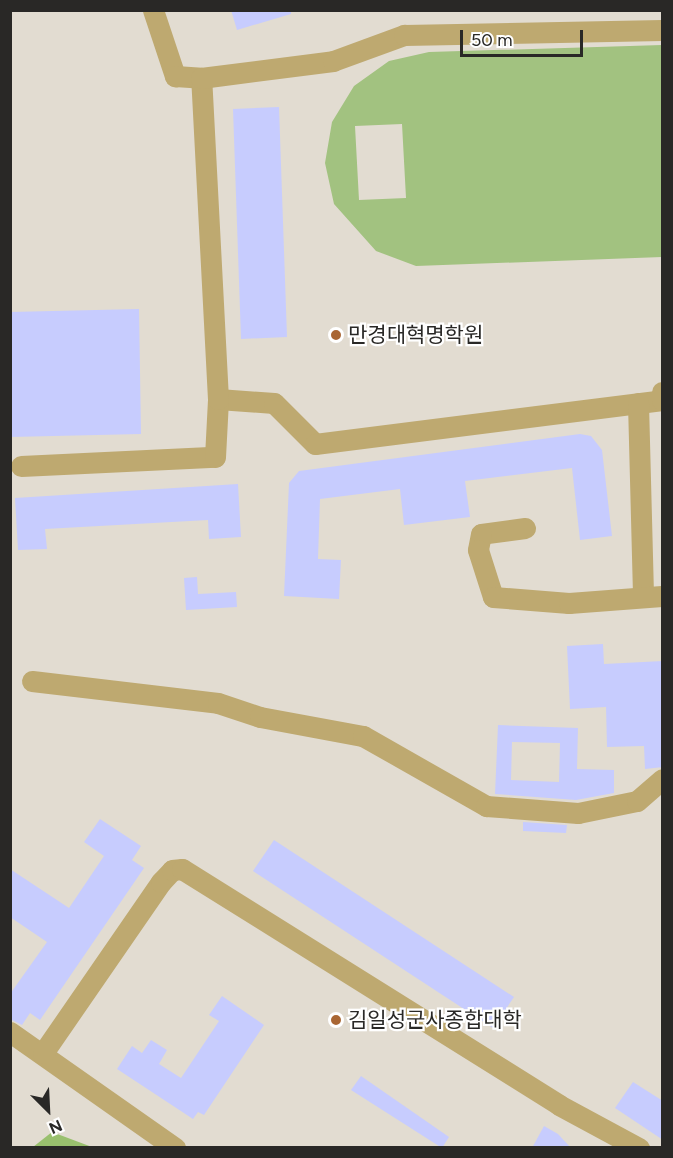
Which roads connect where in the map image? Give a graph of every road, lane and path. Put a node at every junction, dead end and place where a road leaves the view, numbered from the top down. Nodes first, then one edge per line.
1 (153, 10) edge
2 (663, 30) edge
3 (201, 78) junction
4 (663, 392) edge
5 (218, 399) junction
6 (638, 403) junction
7 (21, 466) dead end
8 (525, 528) dead end
9 (653, 596) edge
10 (32, 681) dead end
11 (663, 779) edge
12 (10, 1032) edge
13 (43, 1053) junction
14 (175, 1148) edge
15 (639, 1148) edge

1 - 3 street
2 - 3 street
3 - 5 street
4 - 6 street
5 - 6 street
5 - 7 street
6 - 9 street
8 - 9 street
10 - 11 street
12 - 13 street
13 - 14 street
13 - 15 street

